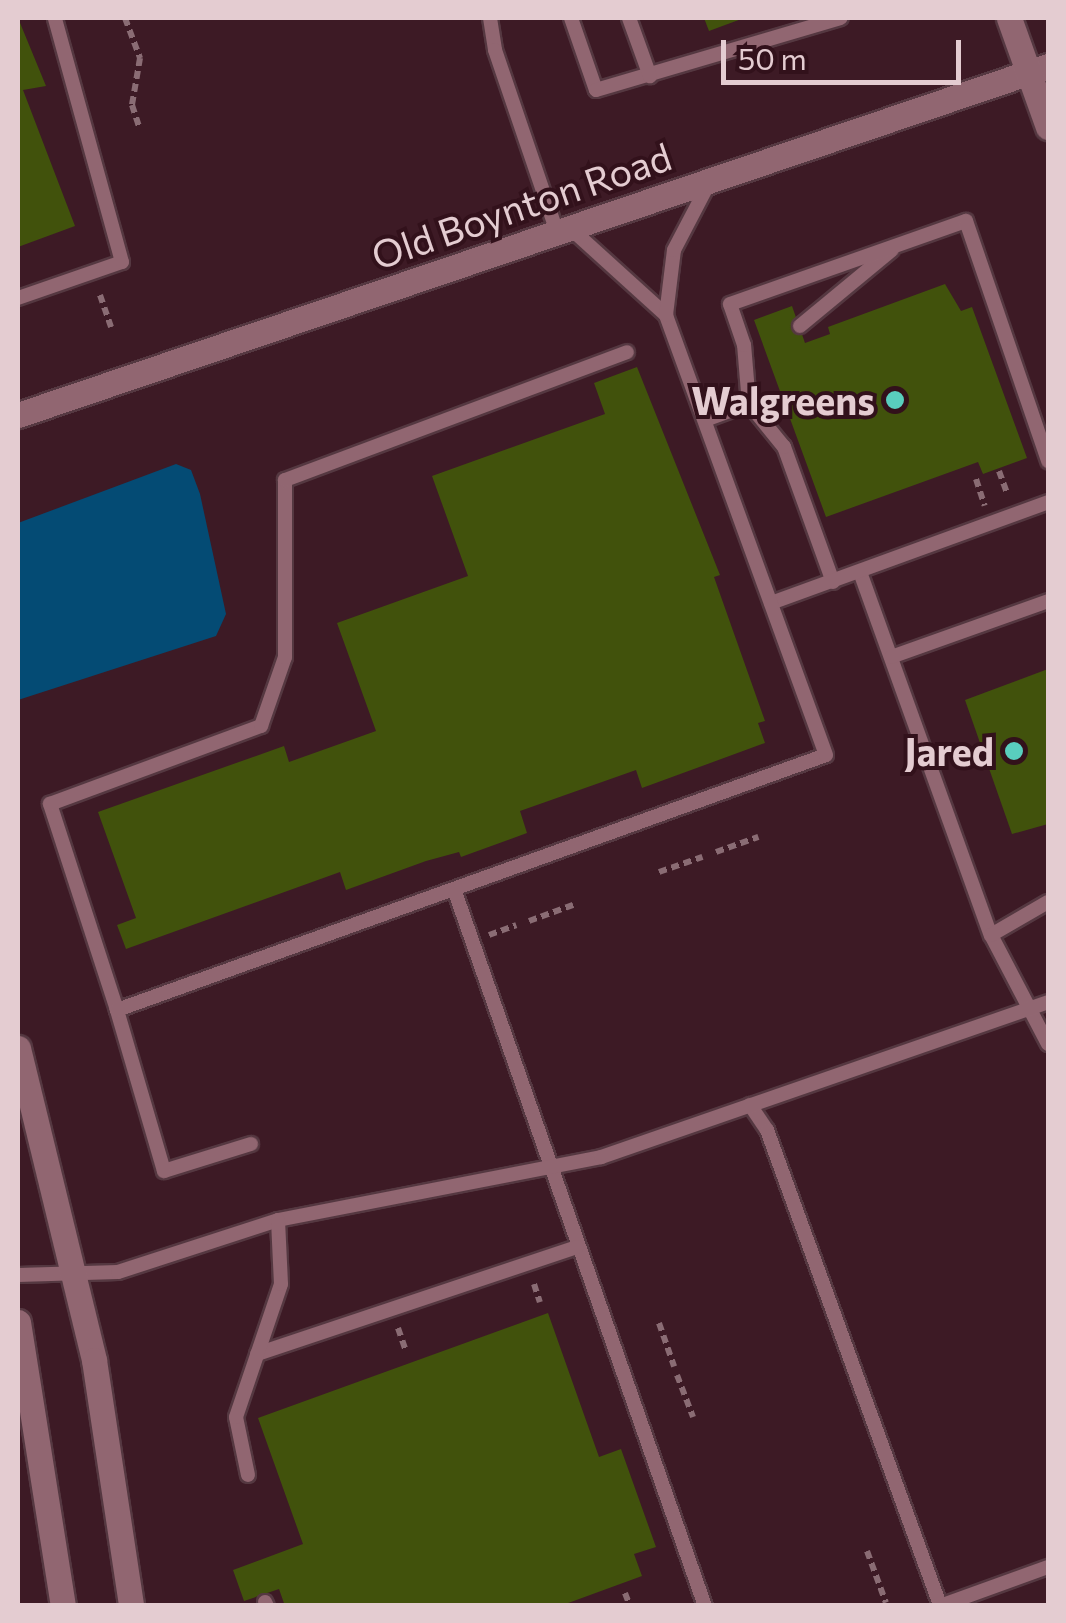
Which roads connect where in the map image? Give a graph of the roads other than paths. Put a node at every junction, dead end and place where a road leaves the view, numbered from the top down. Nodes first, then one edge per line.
1 (55, 18) edge
2 (490, 18) edge
3 (571, 18) edge
4 (629, 18) edge
5 (841, 18) edge
6 (1008, 18) edge
7 (1038, 69) edge
8 (650, 76) junction
9 (1048, 127) edge
10 (710, 180) junction
11 (564, 230) junction
12 (896, 246) junction
13 (18, 298) edge
14 (666, 314) junction
15 (800, 326) dead end
16 (761, 339) dead end
17 (744, 345) junction
18 (627, 352) dead end
19 (749, 404) junction
20 (18, 415) edge
21 (705, 420) junction
22 (1048, 462) edge
23 (1048, 502) edge
24 (860, 572) junction
25 (833, 582) junction
26 (1048, 601) edge
27 (771, 603) junction
28 (891, 657) junction
29 (454, 889) junction
30 (1048, 902) edge
31 (991, 935) junction
32 (1048, 991) edge
33 (1048, 1002) edge
34 (1028, 1004) junction
35 (117, 1010) junction
36 (1048, 1044) edge
37 (18, 1048) edge
38 (750, 1105) junction
39 (251, 1144) dead end
40 (552, 1167) junction
41 (278, 1220) junction
42 (577, 1247) junction
43 (74, 1269) junction
44 (18, 1276) edge
45 (18, 1322) edge
46 (257, 1354) junction
47 (248, 1476) dead end
48 (1048, 1567) edge
49 (63, 1606) edge
50 (131, 1606) edge
51 (705, 1606) edge
52 (940, 1606) edge

1 - 13 lane
2 - 11 lane
3 - 8 lane
4 - 8 lane
5 - 8 lane
6 - 7 street
7 - 9 street
7 - 10 street, Old Boynton Road
10 - 11 street, Old Boynton Road
10 - 14 lane
11 - 14 lane
11 - 20 street, Old Boynton Road
12 - 15 lane
12 - 17 lane
12 - 22 lane
14 - 21 lane
16 - 17 lane
17 - 19 lane
18 - 35 lane
19 - 21 lane
19 - 25 lane
21 - 27 lane
23 - 24 lane
24 - 25 lane
24 - 28 lane
25 - 27 lane
26 - 28 lane
27 - 29 lane
28 - 31 lane
29 - 35 lane
29 - 40 lane
30 - 31 lane
31 - 34 lane
32 - 34 lane
33 - 34 lane
34 - 36 lane
34 - 38 lane
35 - 39 lane
37 - 43 street
38 - 40 lane
38 - 52 lane
40 - 41 lane
40 - 42 lane
41 - 43 lane
41 - 46 lane
42 - 46 lane
42 - 51 lane
43 - 44 lane
43 - 50 street
45 - 49 street
46 - 47 lane
48 - 52 lane

